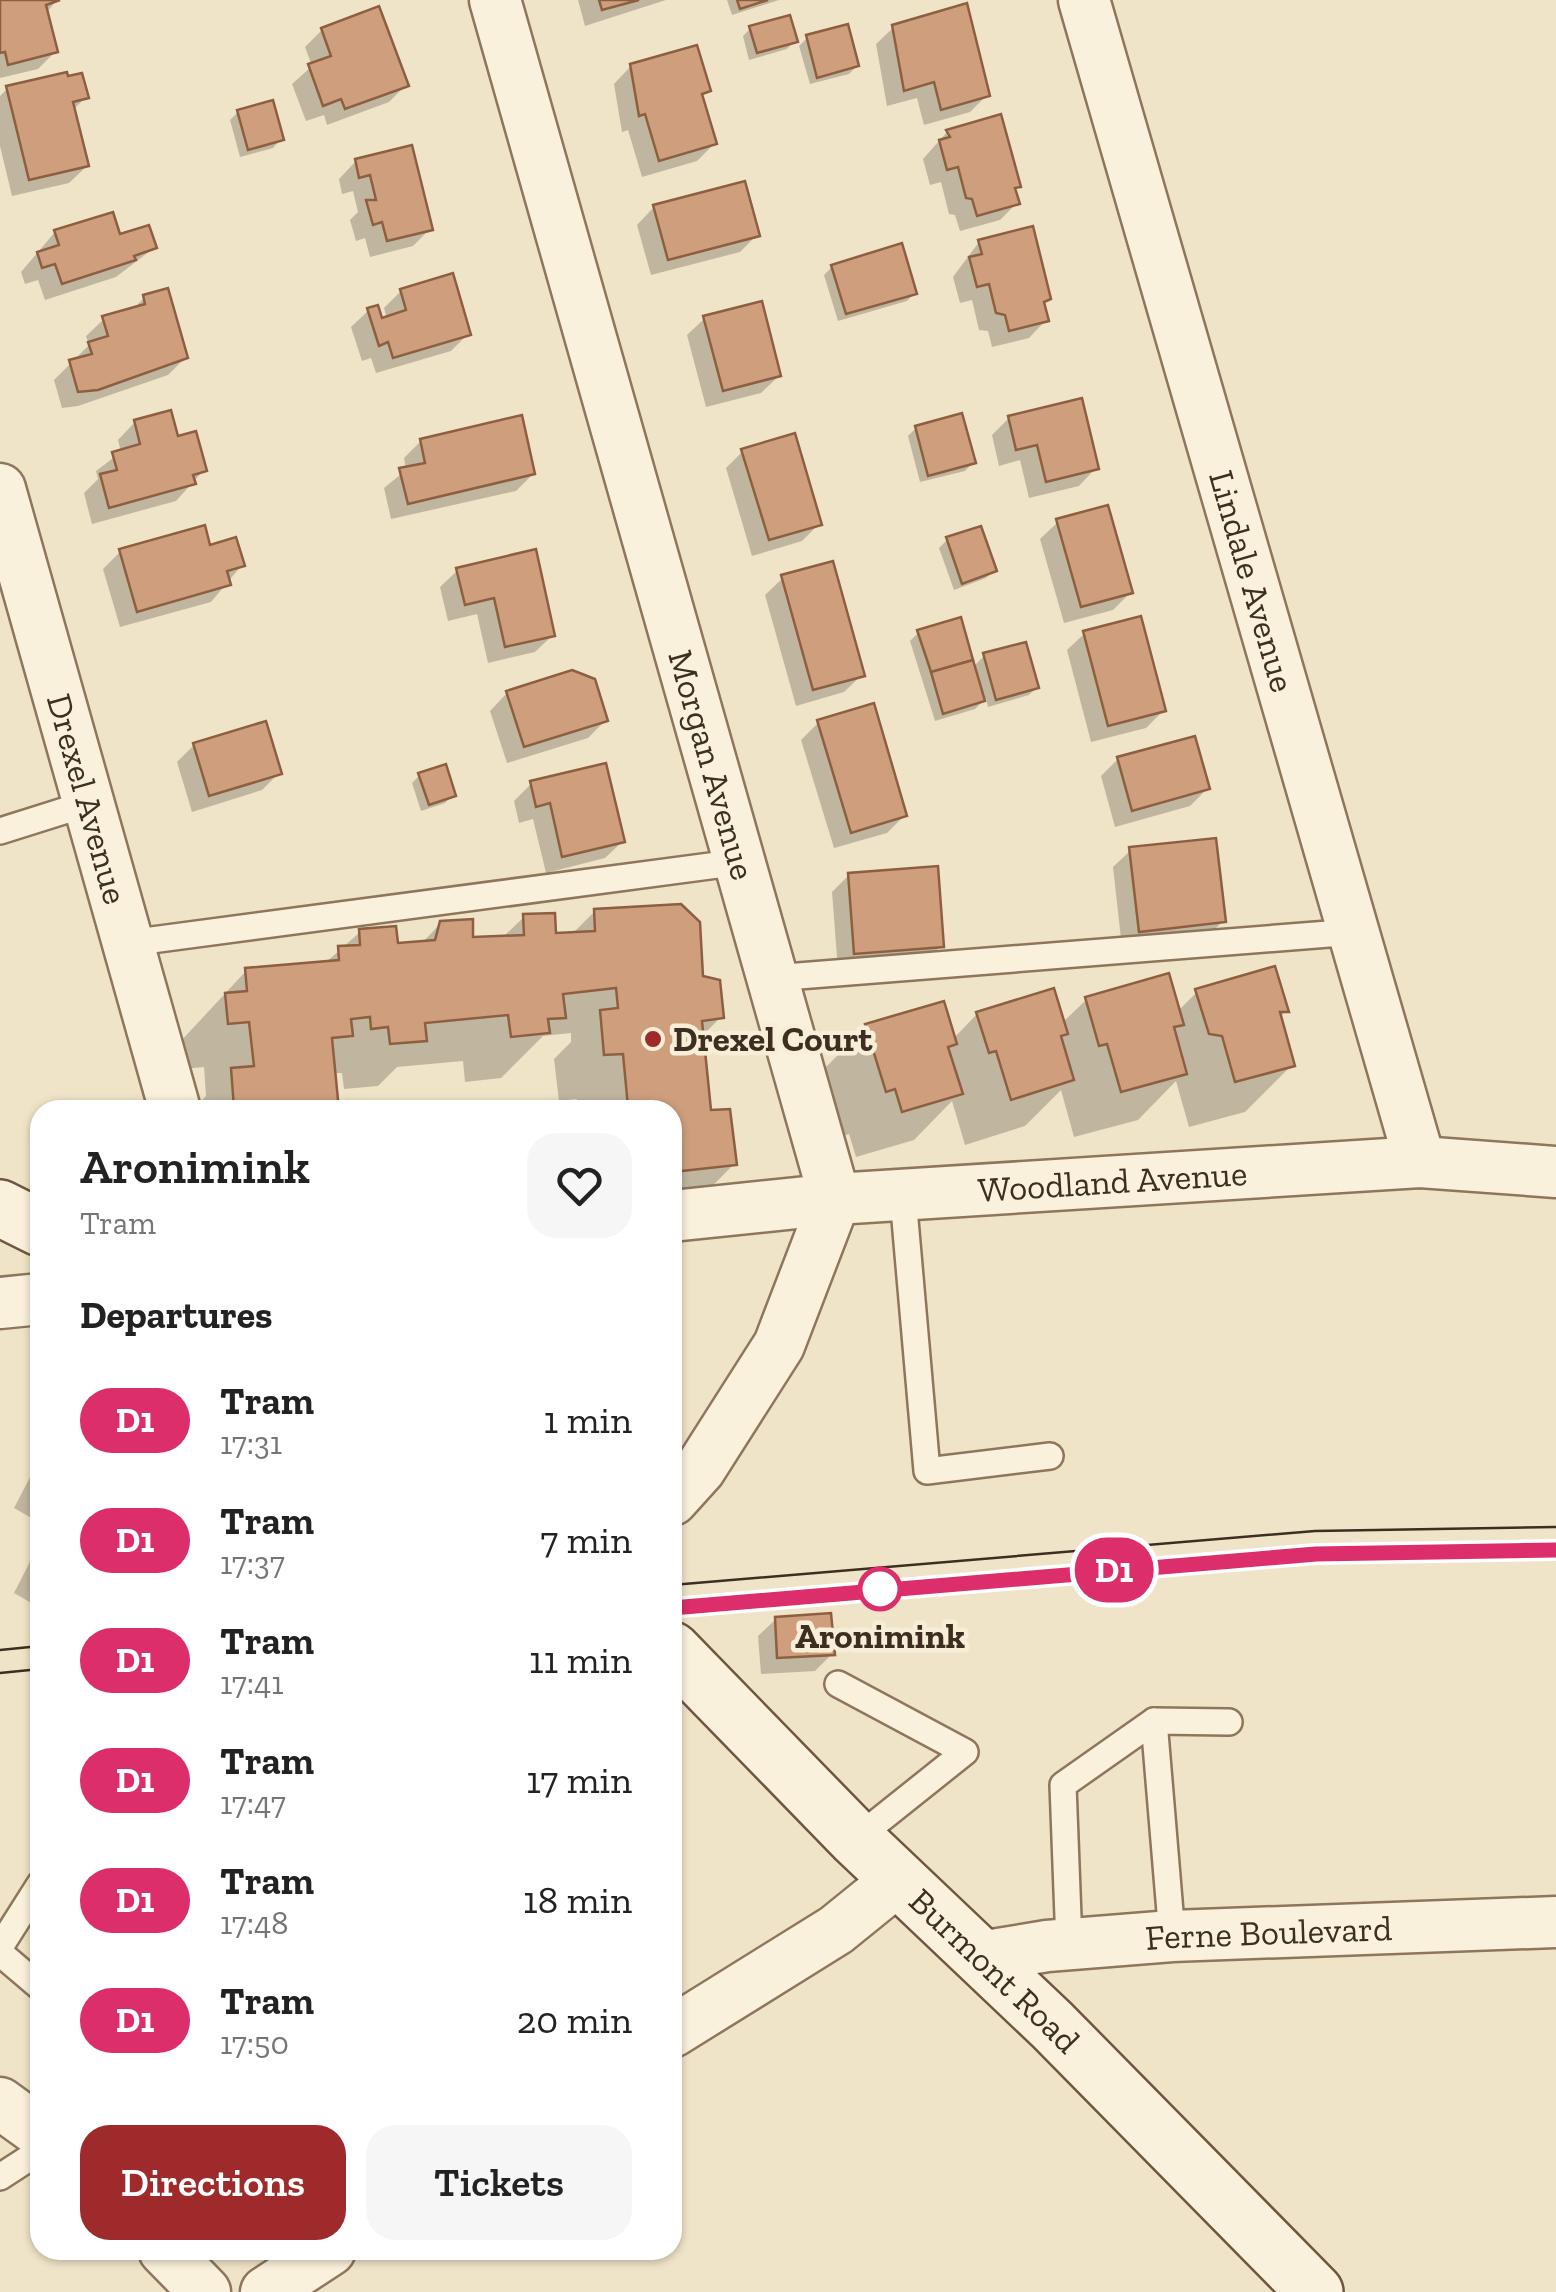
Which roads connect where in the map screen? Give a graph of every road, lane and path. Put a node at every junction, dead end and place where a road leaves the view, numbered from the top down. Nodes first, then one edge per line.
1 (495, 0) edge
2 (1084, 0) edge
3 (0, 488) edge
4 (88, 803) junction
5 (0, 831) edge
6 (740, 862) junction
7 (1354, 932) junction
8 (130, 943) junction
9 (773, 978) junction
10 (172, 1100) edge
11 (1420, 1162) junction
12 (1556, 1172) edge
13 (903, 1198) junction
14 (836, 1199) junction
15 (0, 1208) edge
16 (682, 1215) edge
17 (30, 1223) edge
18 (30, 1300) edge
19 (0, 1302) edge
20 (1050, 1456) dead end
21 (682, 1489) edge
22 (682, 1660) edge
23 (838, 1684) dead end
24 (1154, 1721) junction
25 (1229, 1722) dead end
26 (856, 1839) junction
27 (899, 1879) junction
28 (30, 1900) edge
29 (1556, 1922) edge
30 (1172, 1936) junction
31 (1069, 1944) junction
32 (0, 1950) edge
33 (980, 1957) junction
34 (30, 1978) edge
35 (682, 2026) edge
36 (0, 2102) edge
37 (30, 2124) edge
38 (30, 2158) edge
39 (0, 2177) edge
40 (174, 2260) edge
41 (315, 2260) edge
42 (205, 2292) edge
43 (266, 2292) edge
44 (1315, 2292) edge

1 - 6 street, Morgan Avenue
2 - 7 street, Lindale Avenue
3 - 4 street, Drexel Avenue
4 - 5 lane
4 - 8 street, Drexel Avenue
6 - 8 lane
6 - 9 street, Morgan Avenue
7 - 9 lane
7 - 11 street, Lindale Avenue
8 - 10 street, Drexel Avenue
9 - 14 street, Morgan Avenue
11 - 12 street, Woodland Avenue
11 - 13 street, Woodland Avenue
13 - 14 street, Woodland Avenue
13 - 20 lane
14 - 16 street, Woodland Avenue
14 - 21 street
15 - 17 street
18 - 19 street
22 - 26 street, Burmont Road
23 - 26 lane
24 - 25 lane
24 - 30 lane
24 - 31 lane
26 - 27 street, Burmont Road
27 - 33 street, Burmont Road
27 - 35 street
28 - 32 lane
29 - 30 street, Ferne Boulevard
30 - 31 street, Ferne Boulevard
31 - 33 street, Ferne Boulevard
32 - 34 lane
33 - 44 street, Burmont Road
36 - 37 street
38 - 39 lane
40 - 42 street
41 - 43 street

